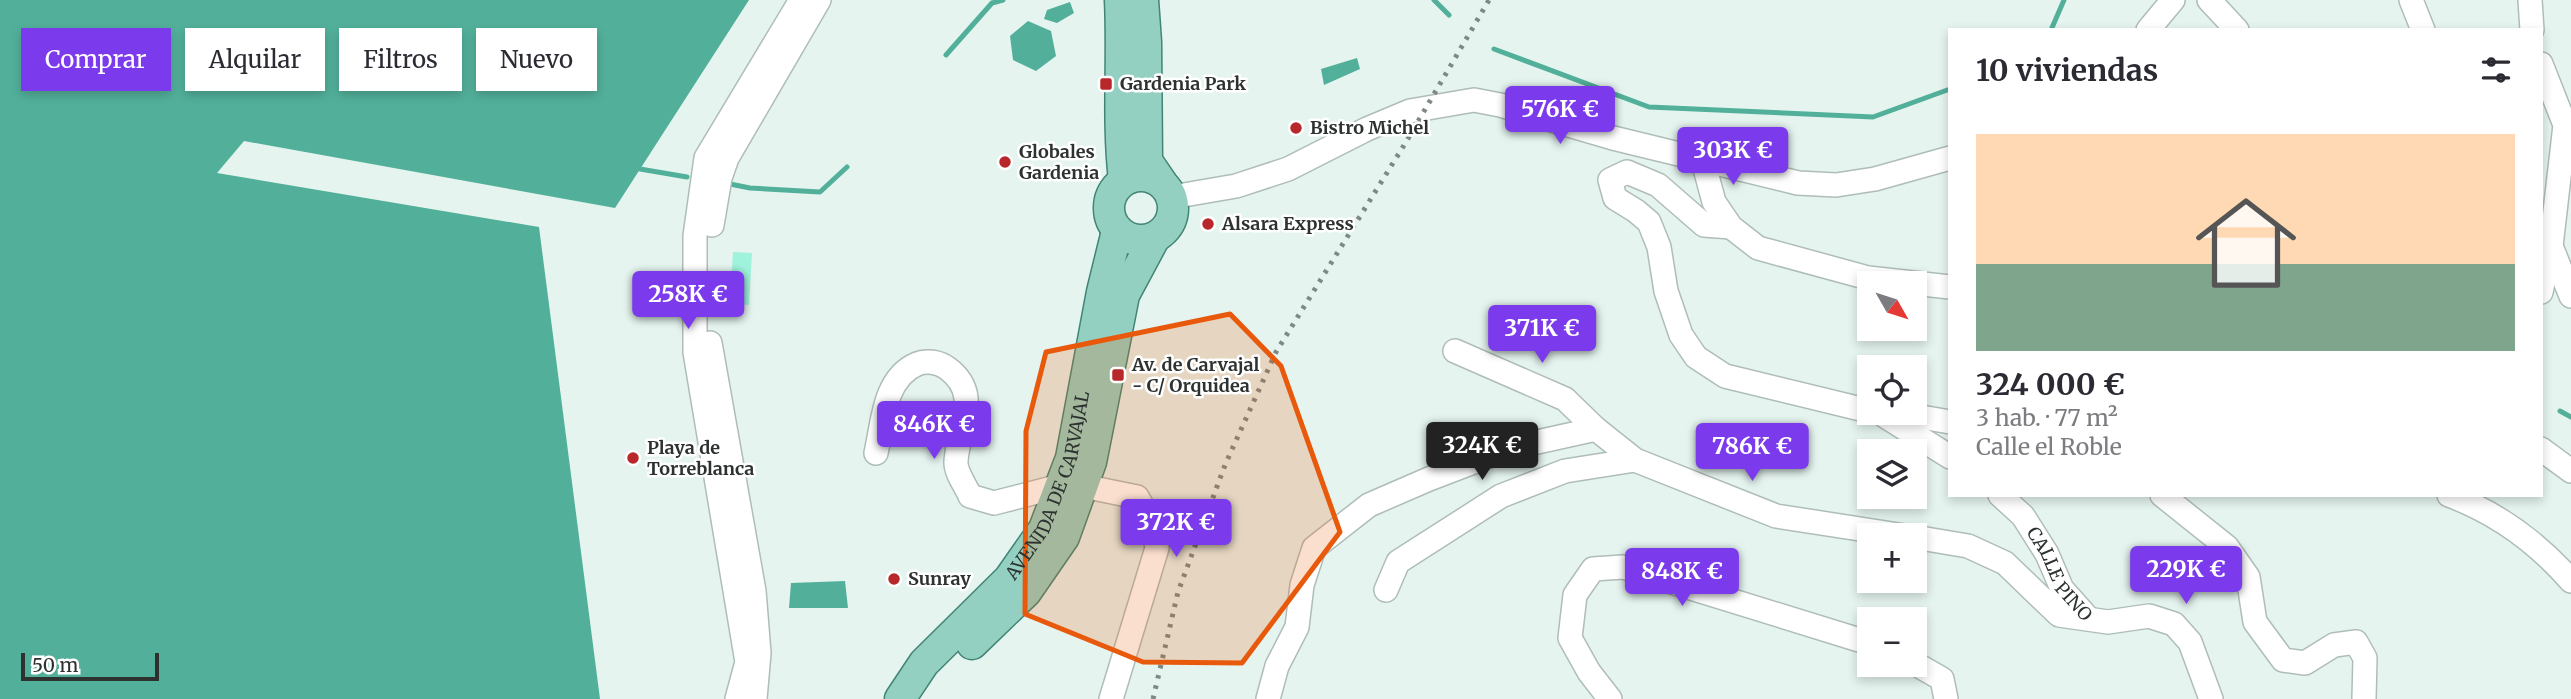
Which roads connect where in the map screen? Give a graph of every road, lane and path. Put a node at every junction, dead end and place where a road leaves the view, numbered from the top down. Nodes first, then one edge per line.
1 (800, 0) edge
2 (820, 0) edge
3 (1120, 0) edge
4 (1143, 0) edge
5 (2174, 0) edge
6 (2209, 0) edge
7 (2411, 0) edge
8 (2530, 0) edge
9 (2150, 28) edge
10 (2235, 28) edge
11 (2422, 28) edge
12 (2532, 28) edge
13 (2543, 69) edge
14 (1948, 159) edge
15 (1703, 161) junction
16 (1124, 180) junction
17 (1167, 190) junction
18 (1731, 227) junction
19 (1117, 231) junction
20 (1155, 237) junction
21 (2551, 246) junction
22 (2543, 283) edge
23 (1948, 287) edge
24 (2571, 296) edge
25 (1455, 351) dead end
26 (1857, 408) edge
27 (1927, 418) edge
28 (1948, 422) edge
29 (1896, 425) edge
30 (1596, 429) junction
31 (2543, 450) edge
32 (876, 453) dead end
33 (1948, 456) edge
34 (1635, 460) junction
35 (2571, 471) edge
36 (1071, 486) junction
37 (2002, 497) edge
38 (2164, 497) edge
39 (2454, 497) edge
40 (1857, 529) edge
41 (1927, 539) edge
42 (2571, 581) edge
43 (1387, 590) dead end
44 (2087, 617) junction
45 (1857, 639) edge
46 (1927, 670) edge
47 (737, 699) edge
48 (755, 699) edge
49 (900, 699) edge
50 (924, 699) edge
51 (1111, 699) edge
52 (1268, 699) edge
53 (1610, 699) edge
54 (1946, 699) edge
55 (2211, 699) edge
56 (2364, 699) edge

1 - 47 street
2 - 48 street
3 - 16 main road
4 - 17 main road
5 - 9 street
6 - 10 street
7 - 11 street
8 - 12 street
13 - 21 street
14 - 15 street
15 - 17 street
15 - 18 street
16 - 17 main road
16 - 19 main road
17 - 20 main road
18 - 23 street
18 - 26 street
19 - 20 main road
19 - 36 main road, AVENIDA DE CARVAJAL
20 - 36 main road, AVENIDA DE CARVAJAL
21 - 22 street
21 - 24 street
25 - 30 street
27 - 28 street
29 - 33 street
30 - 34 street
30 - 52 street
31 - 35 street
32 - 36 street
34 - 40 street
34 - 43 street
36 - 49 main road, AVENIDA DE CARVAJAL
36 - 50 main road, AVENIDA DE CARVAJAL
36 - 51 street
37 - 44 street, CALLE PINO
38 - 56 street
39 - 42 street
41 - 44 street
44 - 55 street, CALLE PINO
45 - 53 street
46 - 54 street

